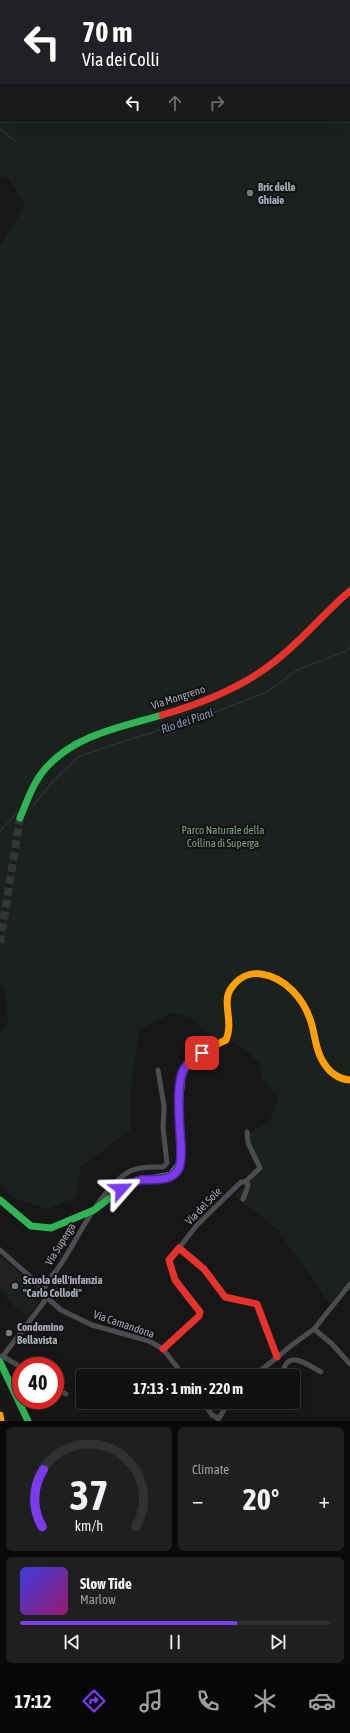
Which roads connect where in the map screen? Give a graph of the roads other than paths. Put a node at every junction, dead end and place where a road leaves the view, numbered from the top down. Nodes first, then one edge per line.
1 (350, 591) edge
2 (20, 818) tunnel mouth
3 (158, 1070) dead end
4 (350, 1080) edge
5 (247, 1132) dead end
6 (245, 1182) junction
7 (243, 1199) dead end
8 (0, 1200) edge
9 (94, 1210) junction
10 (179, 1248) junction
11 (0, 1250) edge
12 (349, 1287) edge
13 (44, 1289) junction
14 (45, 1296) junction
15 (314, 1329) junction
16 (163, 1349) junction
17 (277, 1357) junction
18 (1, 1359) edge
19 (12, 1363) edge
20 (350, 1364) edge
21 (179, 1369) edge
22 (262, 1369) edge
23 (284, 1369) edge
24 (321, 1372) dead end
25 (208, 1409) edge
26 (225, 1409) edge
27 (0, 1415) edge
28 (218, 1420) edge
29 (1, 1421) edge
30 (28, 1421) edge

1 - 2 street, Via Mongreno
3 - 9 street, Via Superga
4 - 9 street
5 - 6 street, Via del Sole
6 - 7 street
6 - 10 street, Via del Sole
8 - 9 street
9 - 13 street, Via Superga
10 - 16 street
10 - 17 street
11 - 13 street
12 - 15 street
13 - 14 street
14 - 16 street, Via Camandona
14 - 18 street
15 - 17 street
15 - 20 street
16 - 21 street, Via Camandona
17 - 22 street
18 - 19 street
18 - 30 street
23 - 24 street
25 - 28 street
26 - 28 street
27 - 29 street

